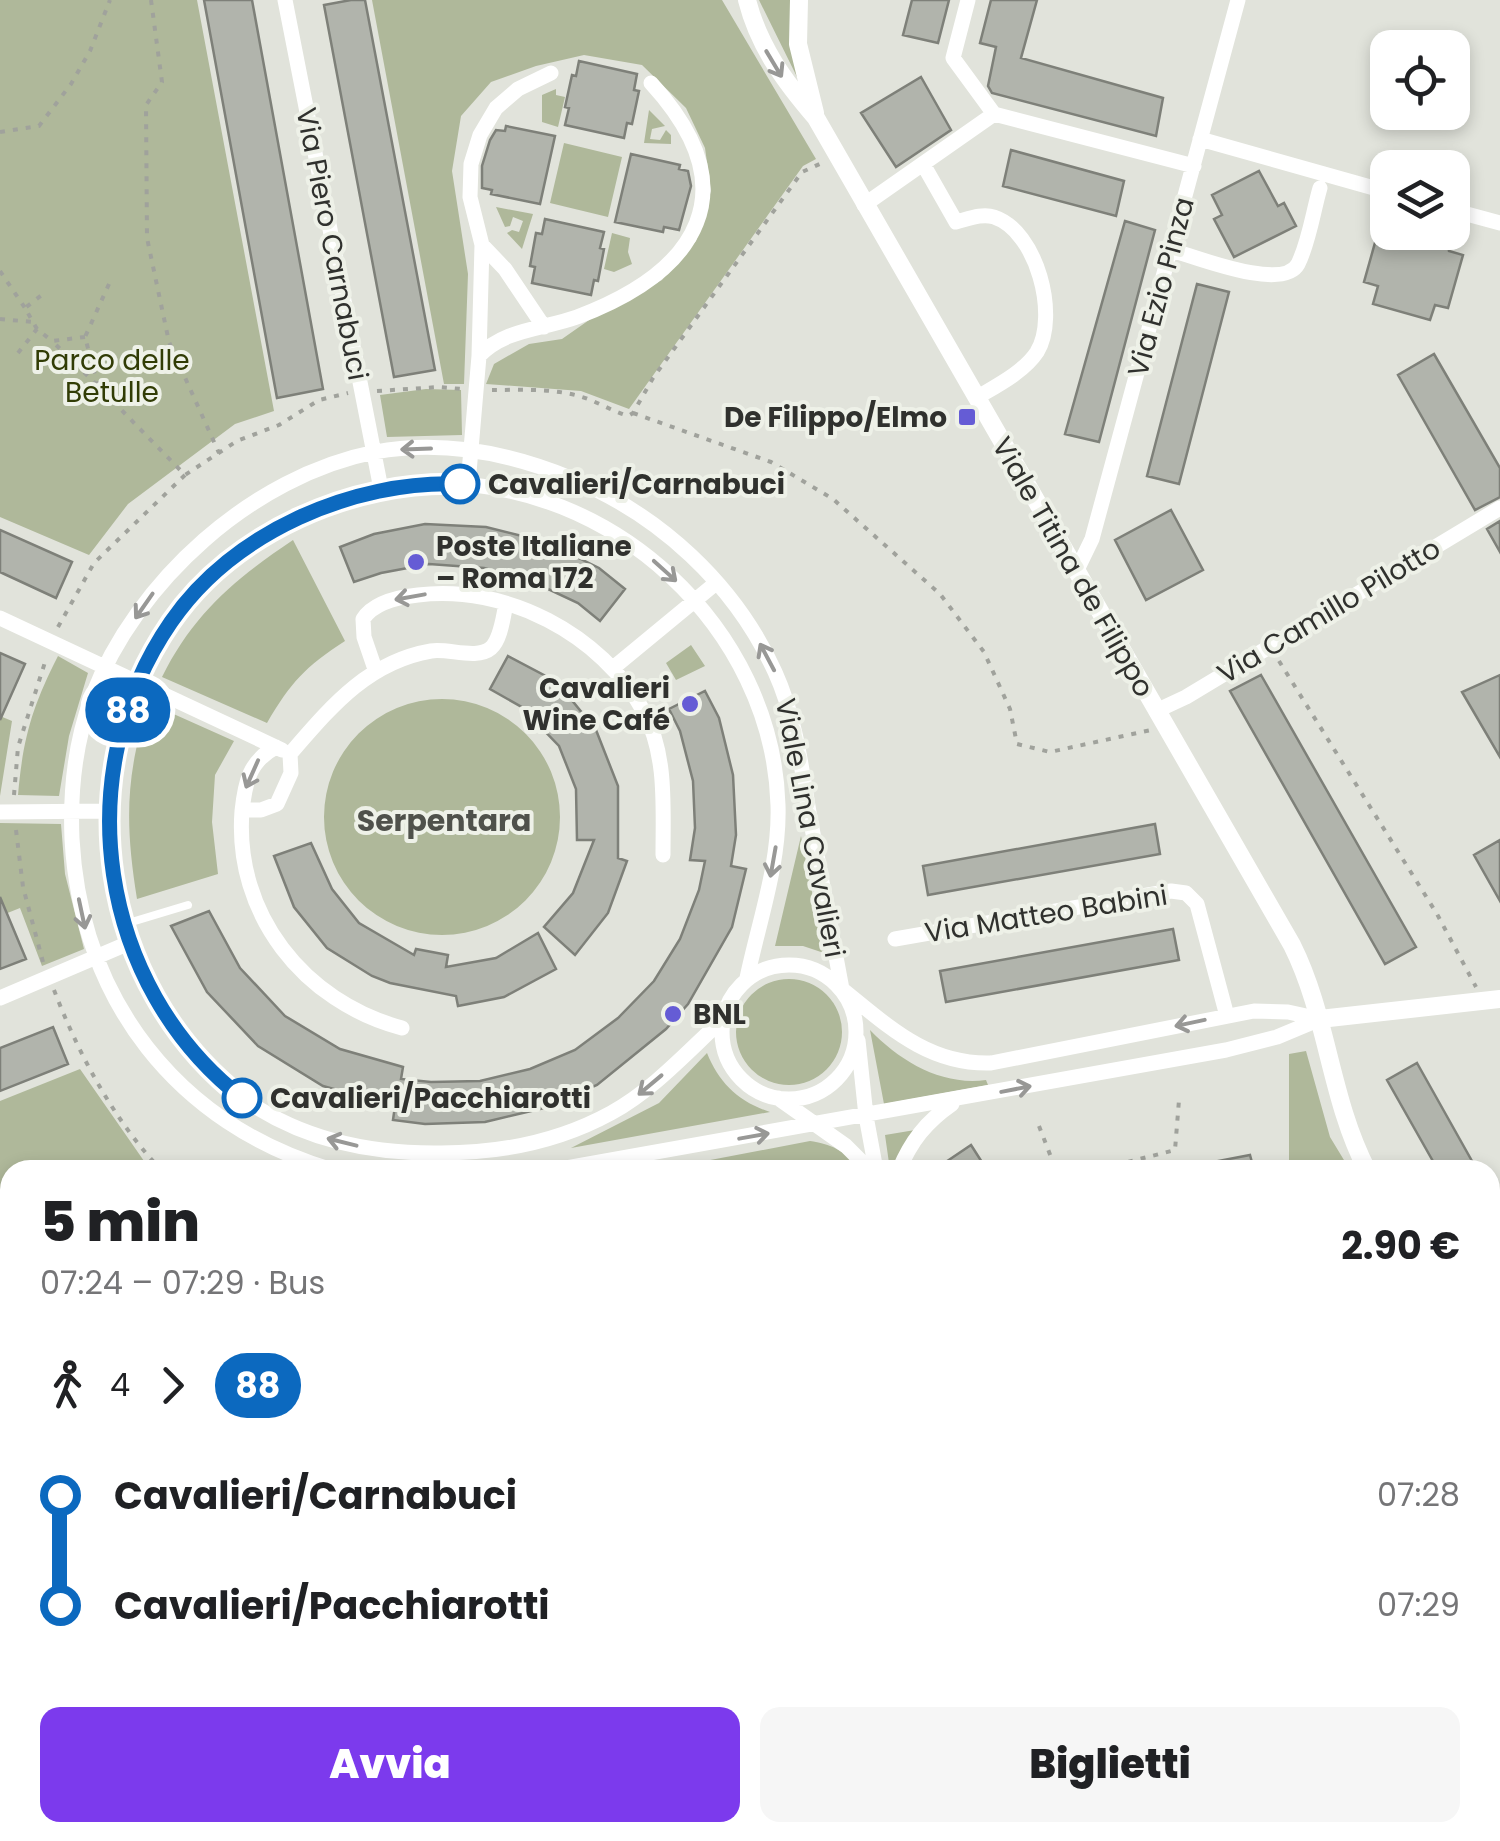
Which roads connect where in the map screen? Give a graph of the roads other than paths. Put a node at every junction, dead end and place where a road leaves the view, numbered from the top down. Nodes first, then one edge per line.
1 (284, 0) edge
2 (747, 0) edge
3 (799, 0) edge
4 (968, 0) edge
5 (1238, 0) edge
6 (551, 74) dead end
7 (651, 83) dead end
8 (994, 114) junction
9 (816, 118) junction
10 (1200, 139) junction
11 (923, 164) junction
12 (1194, 166) junction
13 (1370, 187) edge
14 (1320, 188) dead end
15 (864, 206) junction
16 (1470, 215) edge
17 (1500, 223) edge
18 (482, 245) junction
19 (1171, 250) junction
20 (544, 327) junction
21 (479, 356) junction
22 (976, 398) junction
23 (472, 450) junction
24 (374, 452) junction
25 (468, 484) junction
26 (381, 488) junction
27 (1500, 508) edge
28 (1076, 572) junction
29 (716, 583) junction
30 (694, 600) junction
31 (506, 604) junction
32 (0, 618) edge
33 (106, 668) junction
34 (613, 668) junction
35 (376, 672) junction
36 (138, 683) junction
37 (1161, 719) junction
38 (283, 750) junction
39 (242, 810) junction
40 (72, 811) junction
41 (110, 811) junction
42 (0, 812) edge
43 (663, 855) dead end
44 (188, 904) dead end
45 (124, 924) junction
46 (895, 939) dead end
47 (129, 943) junction
48 (96, 957) junction
49 (747, 978) junction
50 (842, 990) junction
51 (0, 998) edge
52 (1491, 999) edge
53 (1227, 1016) junction
54 (1320, 1019) junction
55 (722, 1020) junction
56 (855, 1020) junction
57 (402, 1028) dead end
58 (778, 1098) junction
59 (960, 1099) junction
60 (866, 1116) junction
61 (285, 1123) junction
62 (817, 1126) junction
63 (265, 1144) junction
64 (306, 1160) edge
65 (653, 1160) edge
66 (862, 1160) edge
67 (872, 1160) edge
68 (904, 1160) edge
69 (1363, 1160) edge

1 - 24 street, Via Piero Carnabuci
2 -> 9 street, Viale Titina de Filippo
3 - 9 street, Viale Titina de Filippo
4 - 8 street
5 - 10 street, Via Ezio Pinza
6 - 18 street
7 - 20 street
8 - 11 street
8 - 12 street
9 - 15 street, Viale Titina de Filippo
10 - 12 street, Via Ezio Pinza
10 - 13 street
11 - 15 street
11 - 22 street
12 - 19 street, Via Ezio Pinza
14 - 19 street
15 - 22 street, Viale Titina de Filippo
16 - 17 street
18 - 20 street
18 - 21 street
19 - 28 street, Via Ezio Pinza
20 - 21 street
21 - 23 street
22 - 28 street, Viale Titina de Filippo
23 -> 24 street, Viale Lina Cavalieri
23 - 25 street
23 - 29 street, Viale Lina Cavalieri
24 - 26 street, Via Piero Carnabuci
24 -> 33 street, Viale Lina Cavalieri
25 - 26 street, Viale Lina Cavalieri
25 -> 30 street, Viale Lina Cavalieri
26 - 36 street, Viale Lina Cavalieri
27 - 37 street, Via Camillo Pilotto
28 - 37 street, Viale Titina de Filippo
29 - 30 street
50 -> 29 street, Viale Lina Cavalieri
30 - 34 street
30 -> 49 street, Viale Lina Cavalieri
31 - 34 street
31 - 35 street
31 -> 35 street
32 - 33 street
33 - 36 street
33 - 40 street, Viale Lina Cavalieri
34 - 43 street
35 - 38 street
36 - 38 street
36 - 41 street, Viale Lina Cavalieri
37 - 54 street, Viale Titina de Filippo
38 -> 39 street
38 - 39 street
39 - 57 street
40 - 41 street
40 - 42 street
40 -> 48 street, Viale Lina Cavalieri
41 - 45 street, Viale Lina Cavalieri
44 - 45 lane
45 - 47 street, Viale Lina Cavalieri
46 - 53 street, Via Matteo Babini
47 - 48 street
47 - 61 street, Viale Lina Cavalieri
48 - 51 street
48 - 63 street, Viale Lina Cavalieri
49 - 50 street
49 - 55 street
53 -> 50 street, Viale Lina Cavalieri
50 - 56 street
52 - 54 street
53 - 54 street, Viale Lina Cavalieri
59 -> 54 street
54 - 69 street, Viale Titina de Filippo
55 - 58 street
55 -> 61 street, Viale Lina Cavalieri
56 - 58 street
56 - 60 street
58 - 62 street
59 - 60 street
59 - 68 street
60 - 62 street
60 - 67 street
61 - 63 street
65 -> 62 street
62 - 66 street
63 - 64 street, Viale Lina Cavalieri

